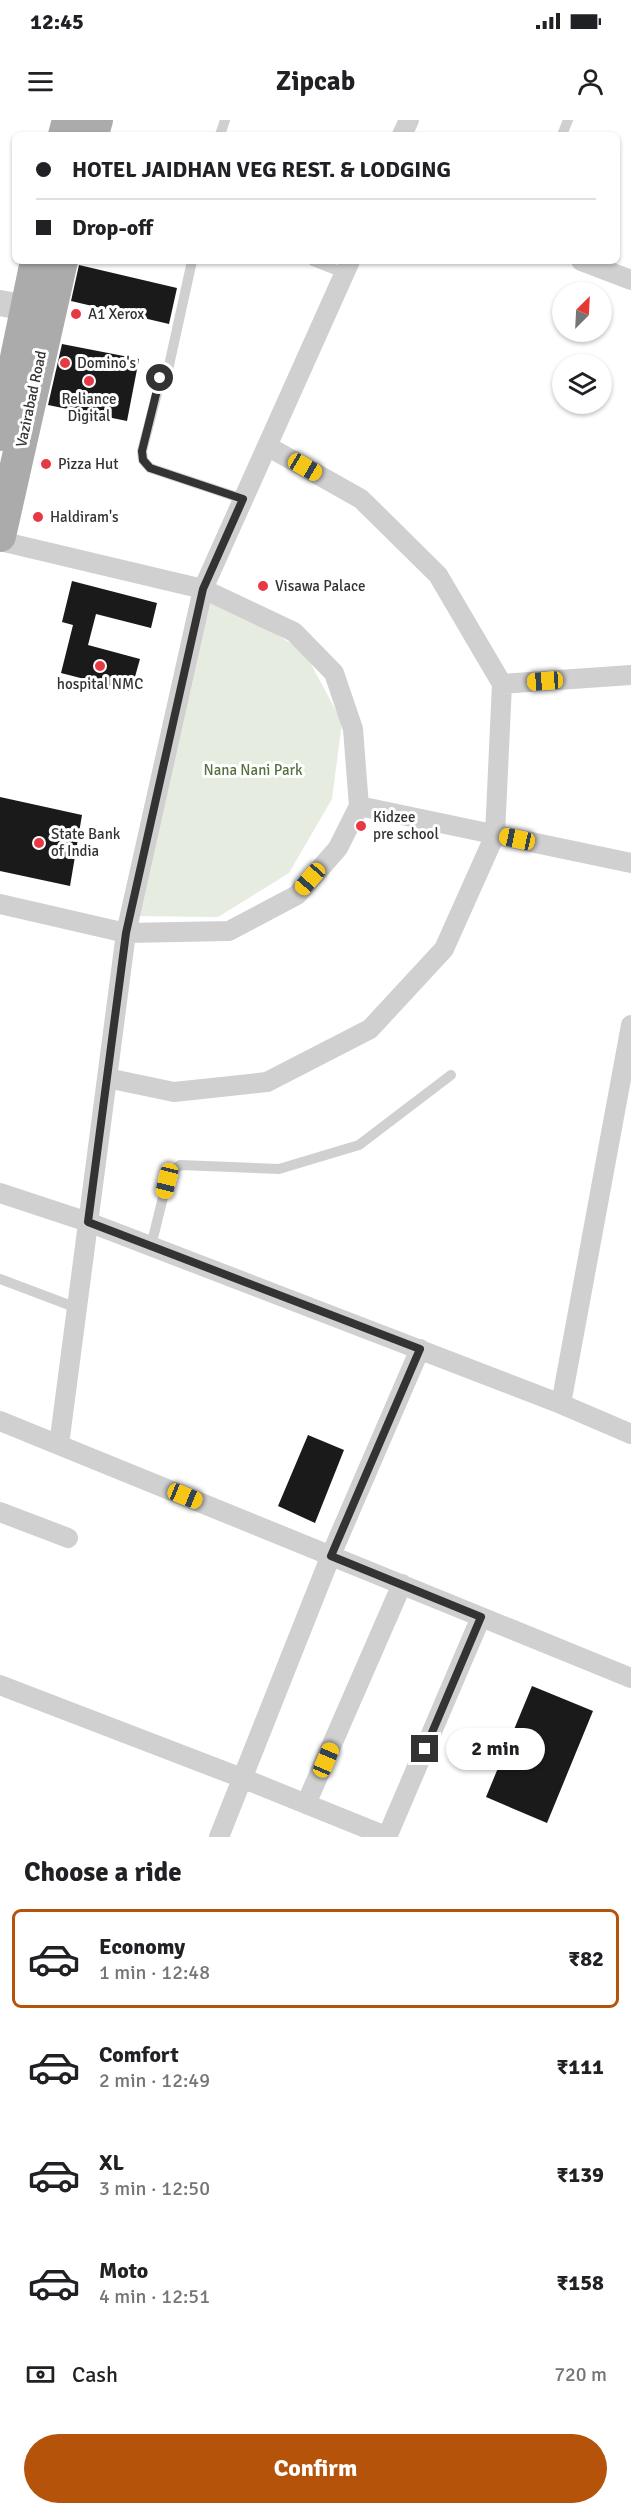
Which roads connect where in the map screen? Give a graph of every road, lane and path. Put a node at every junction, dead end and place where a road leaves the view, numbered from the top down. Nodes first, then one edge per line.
1 (35, 264) edge
2 (60, 264) edge
3 (191, 264) edge
4 (330, 264) edge
5 (589, 264) edge
6 (347, 267) edge
7 (631, 280) edge
8 (25, 308) edge
9 (0, 435) edge
10 (267, 446) junction
11 (243, 499) junction
12 (0, 536) edge
13 (0, 541) edge
14 (203, 589) junction
15 (631, 675) edge
16 (502, 684) junction
17 (359, 807) junction
18 (495, 835) junction
19 (631, 863) edge
20 (0, 904) edge
21 (126, 933) junction
22 (631, 1025) edge
23 (452, 1075) dead end
24 (107, 1078) junction
25 (0, 1193) edge
26 (88, 1222) junction
27 (151, 1246) junction
28 (0, 1279) edge
29 (77, 1308) junction
30 (420, 1349) junction
31 (561, 1404) junction
32 (0, 1421) edge
33 (631, 1434) edge
34 (59, 1445) junction
35 (0, 1512) edge
36 (68, 1538) dead end
37 (331, 1556) junction
38 (402, 1584) junction
39 (481, 1617) junction
40 (631, 1678) edge
41 (0, 1685) edge
42 (242, 1778) junction
43 (306, 1804) junction
44 (219, 1837) edge
45 (388, 1837) edge

1 - 8 main road, Vazirabad Road
2 - 8 main road, Vazirabad Road
3 - 11 lane
4 - 6 lane
5 - 7 street
6 - 10 street
8 - 9 main road, Vazirabad Road
8 - 12 main road, Vazirabad Road
10 - 11 street
10 - 16 street
11 - 14 street
13 - 14 street
14 - 17 street
14 - 21 street
15 - 16 street
16 - 18 street
17 - 18 street
17 - 21 street
18 - 19 street
18 - 24 street
20 - 21 street
21 - 24 street
22 - 31 street
23 - 27 lane
24 - 26 street
25 - 26 street
26 - 27 street
26 - 29 street
27 - 30 street
28 - 29 lane
29 - 34 street
30 - 31 street
30 - 37 street
31 - 33 street
32 - 34 street
34 - 37 street
35 - 36 street
37 - 38 street
37 - 42 street
38 - 39 street
38 - 43 street
39 - 40 street
39 - 45 street
41 - 42 street
42 - 43 street
42 - 44 street
43 - 45 street

